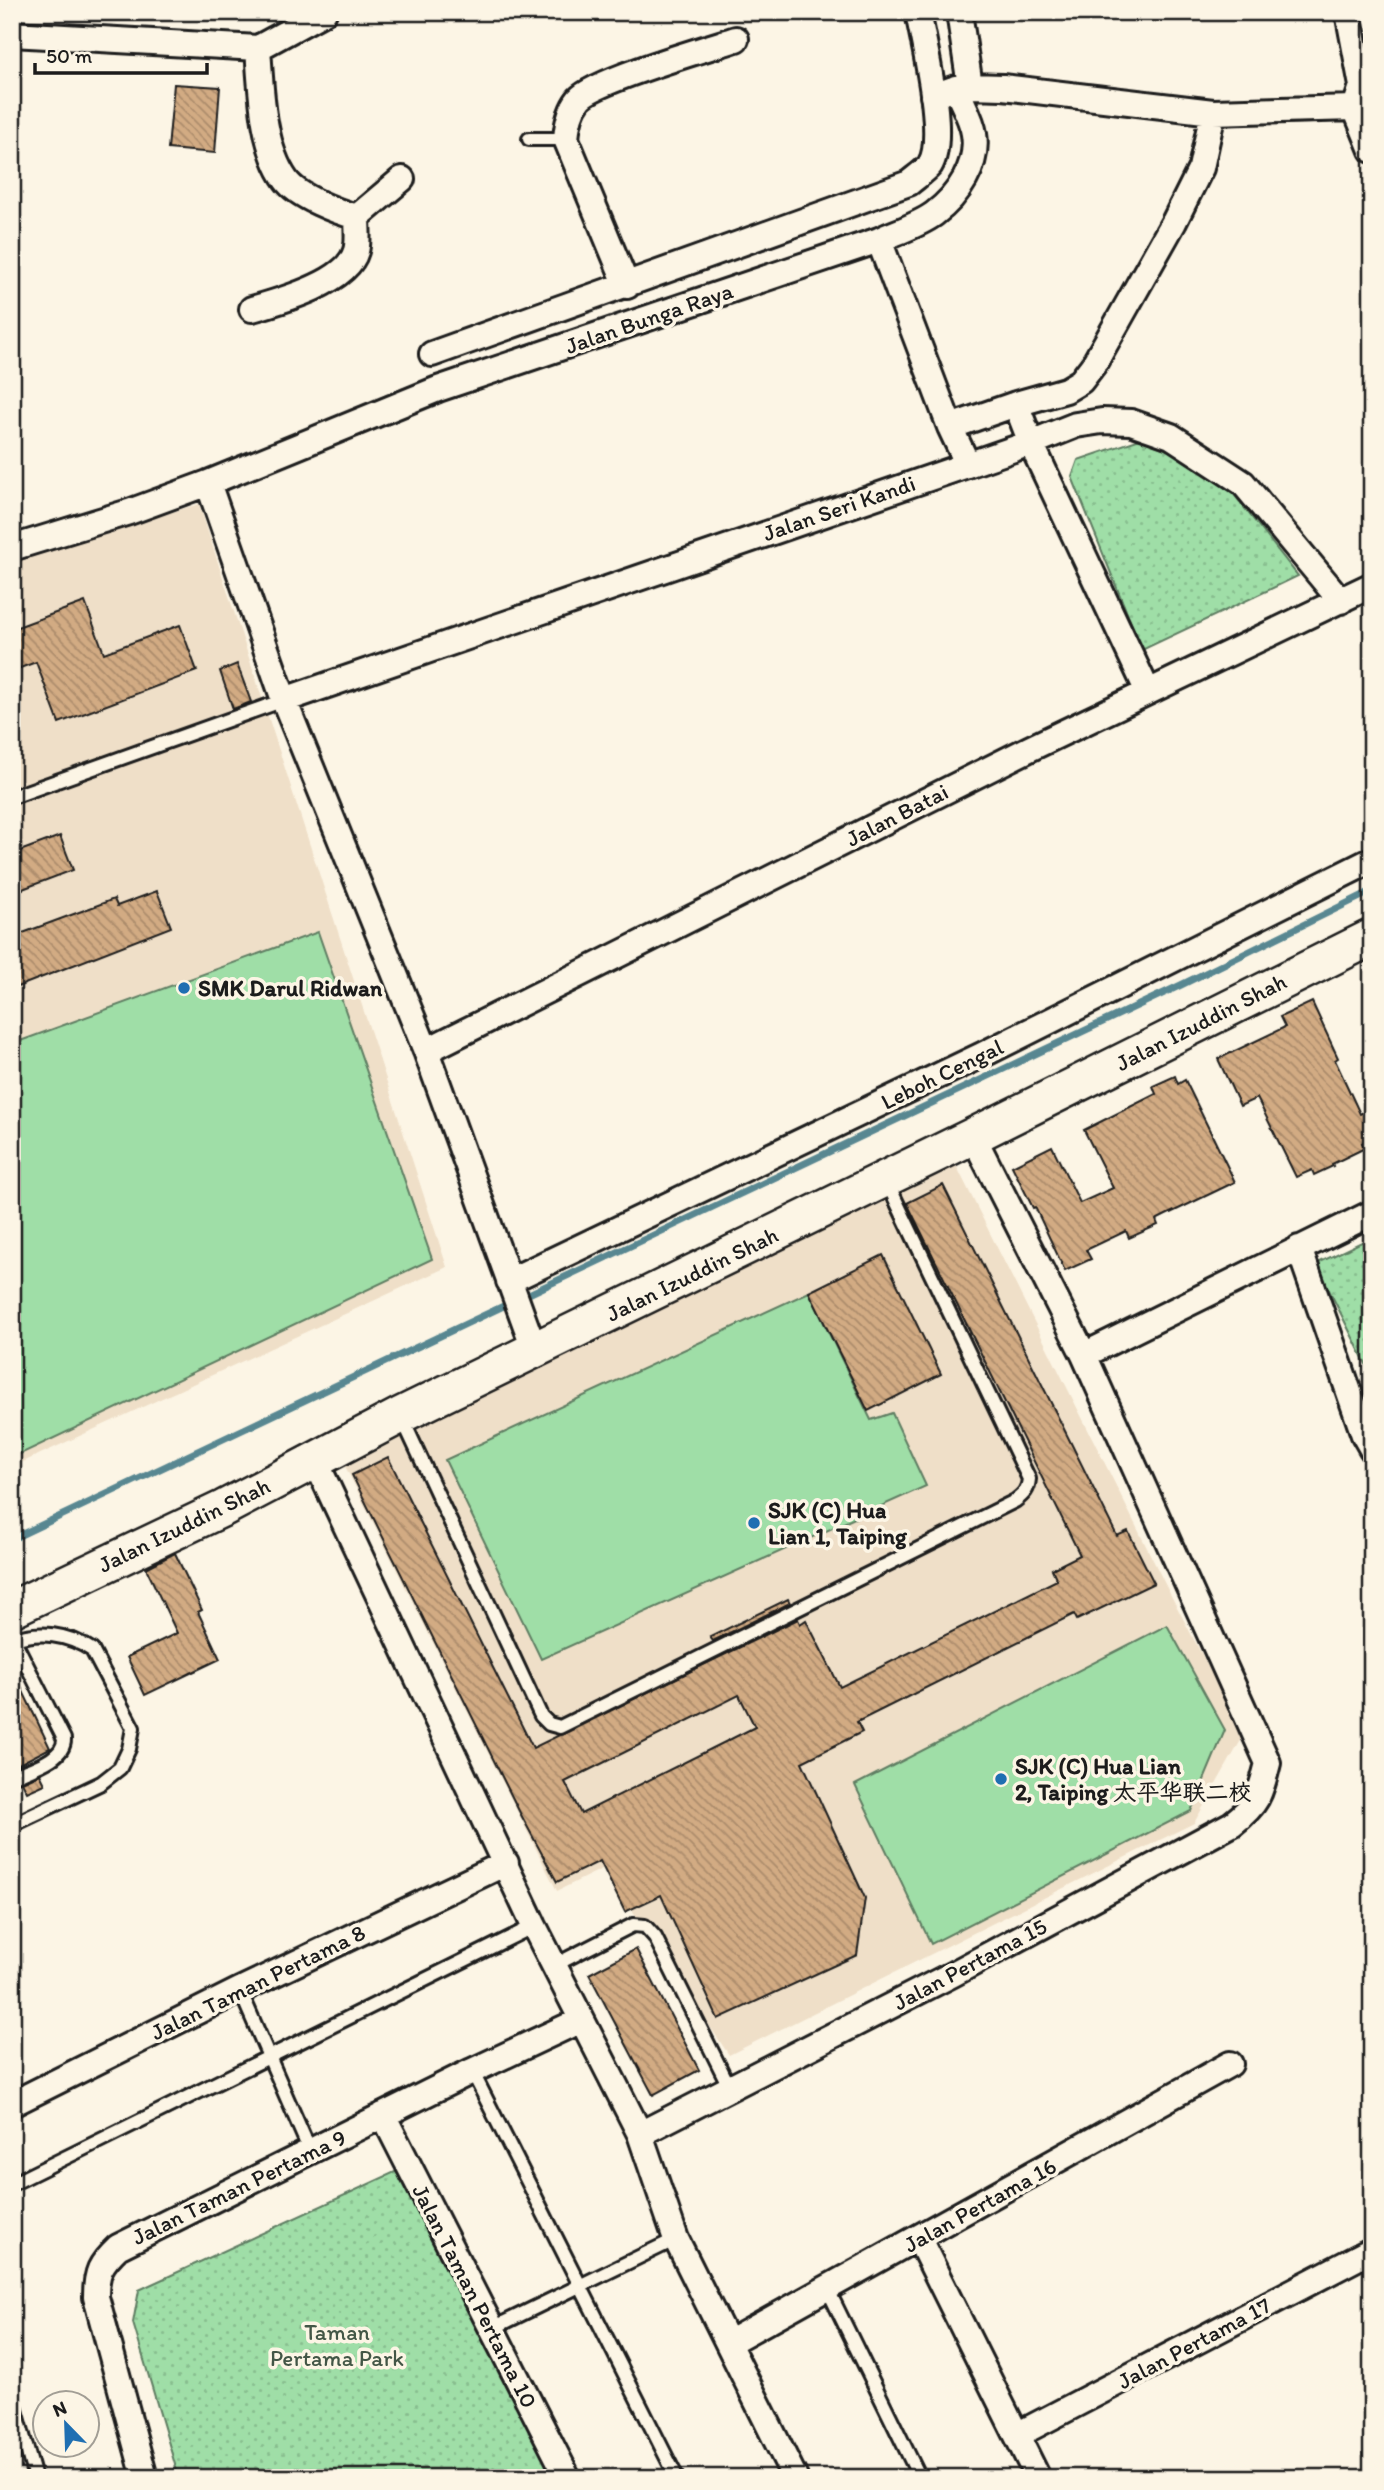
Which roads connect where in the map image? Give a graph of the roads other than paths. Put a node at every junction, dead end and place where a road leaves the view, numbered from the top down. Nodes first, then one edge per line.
1 (324, 12) edge
2 (918, 12) edge
3 (959, 12) edge
4 (1348, 12) edge
5 (12, 34) edge
6 (736, 39) dead end
7 (258, 48) junction
8 (953, 90) junction
9 (1355, 108) junction
10 (1213, 112) junction
11 (529, 139) dead end
12 (566, 139) junction
13 (1372, 150) edge
14 (402, 179) dead end
15 (357, 218) junction
16 (879, 240) junction
17 (626, 286) junction
18 (252, 310) dead end
19 (432, 354) dead end
20 (1016, 404) junction
21 (950, 427) junction
22 (1031, 443) junction
23 (967, 464) junction
24 (208, 483) junction
25 (12, 548) edge
26 (1372, 585) edge
27 (1342, 601) junction
28 (1147, 692) junction
29 (284, 700) junction
30 (12, 797) edge
31 (1372, 860) edge
32 (1372, 937) edge
33 (426, 1051) junction
34 (973, 1136) junction
35 (886, 1179) junction
36 (1372, 1213) edge
37 (1299, 1248) junction
38 (513, 1294) junction
39 (535, 1351) junction
40 (1084, 1355) junction
41 (401, 1415) junction
42 (1369, 1438) edge
43 (315, 1460) junction
44 (13, 1631) edge
45 (12, 1777) edge
46 (12, 1825) edge
47 (506, 1863) junction
48 (534, 1926) junction
49 (555, 1965) junction
50 (240, 1990) junction
51 (581, 2020) junction
52 (270, 2058) junction
53 (1230, 2064) dead end
54 (472, 2071) junction
55 (730, 2088) junction
56 (12, 2104) edge
57 (383, 2115) junction
58 (640, 2134) junction
59 (310, 2151) junction
60 (12, 2184) edge
61 (676, 2239) junction
62 (919, 2239) junction
63 (1372, 2250) edge
64 (581, 2285) junction
65 (828, 2290) junction
66 (491, 2329) junction
67 (728, 2343) junction
68 (12, 2396) edge
69 (1017, 2435) junction
70 (35, 2478) edge
71 (145, 2478) edge
72 (568, 2478) edge
73 (677, 2478) edge
74 (795, 2478) edge
75 (920, 2478) edge
76 (1038, 2478) edge

1 - 7 street
2 - 8 street, Jalan Bunga Raya
3 - 8 street
4 - 9 street
5 - 7 street
6 - 12 street
7 - 15 street
8 - 10 street
8 - 16 street, Jalan Bunga Raya
8 - 17 street, Jalan Bunga Raya
9 - 10 street
9 - 13 street
10 - 20 street
11 - 12 lane
12 - 17 street
14 - 15 street
15 - 18 street
16 - 21 street
16 - 24 street, Jalan Bunga Raya
17 - 19 street, Jalan Bunga Raya
20 - 21 street
20 - 22 street
21 - 23 street
22 - 23 street, Jalan Seri Kandi
22 - 27 street, Jalan Seri Kandi
22 - 28 street
23 - 29 street, Jalan Seri Kandi
24 - 25 street, Jalan Bunga Raya
24 - 29 street
26 - 27 street, Jalan Batai
27 - 28 street, Jalan Batai
28 - 33 street, Jalan Batai
29 - 30 lane
29 - 33 street
31 - 38 street, Leboh Cengal
32 - 34 main road, Jalan Izuddin Shah
33 - 38 street
34 - 35 main road, Jalan Izuddin Shah
34 - 40 street
35 - 39 main road, Jalan Izuddin Shah
35 - 41 lane
36 - 37 street
37 - 40 street
37 - 42 street
38 - 39 street
39 - 41 main road, Jalan Izuddin Shah
40 - 55 street, Jalan Pertama 15
41 - 43 main road, Jalan Izuddin Shah
43 - 44 main road, Jalan Izuddin Shah
43 - 47 street
44 - 45 lane
44 - 46 lane
47 - 48 street
47 - 50 street, Jalan Taman Pertama 8
48 - 49 street
48 - 52 lane
49 - 51 street
49 - 55 lane
50 - 52 lane
50 - 56 street, Jalan Taman Pertama 8
51 - 54 street, Jalan Taman Pertama 9
51 - 58 street
52 - 59 lane
52 - 60 lane
53 - 62 street, Jalan Pertama 16
54 - 57 street, Jalan Taman Pertama 9
54 - 64 lane
55 - 58 street, Jalan Pertama 15
57 - 59 street, Jalan Taman Pertama 9
57 - 66 street, Jalan Taman Pertama 10
58 - 61 street
59 - 71 street, Jalan Taman Pertama 9
61 - 64 lane
61 - 67 street
62 - 65 street, Jalan Pertama 16
62 - 69 street
63 - 69 street, Jalan Pertama 17
64 - 66 lane
64 - 73 lane
65 - 67 street, Jalan Pertama 16
65 - 75 lane
66 - 72 street, Jalan Taman Pertama 10
67 - 74 street
68 - 70 lane
69 - 76 street

